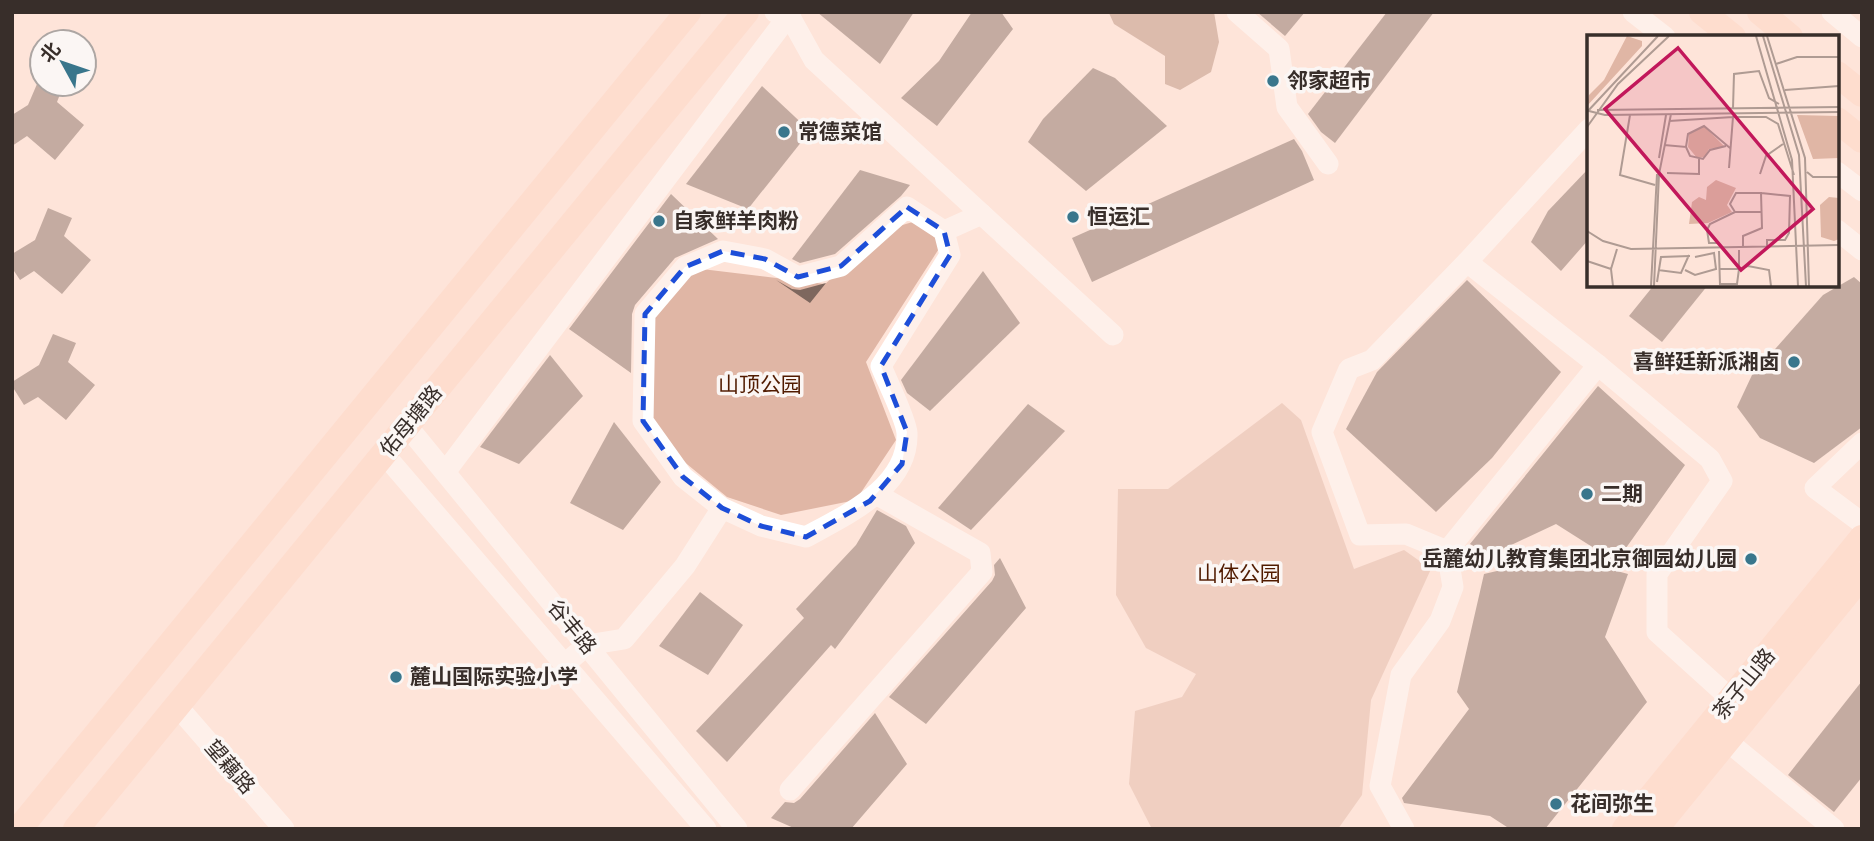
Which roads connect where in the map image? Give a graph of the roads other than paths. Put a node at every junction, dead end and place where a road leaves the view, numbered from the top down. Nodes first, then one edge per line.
1 (688, 12) edge
2 (746, 12) edge
3 (1237, 12) edge
4 (1633, 12) edge
5 (1702, 12) edge
6 (1760, 12) edge
7 (1832, 12) edge
8 (785, 13) edge
9 (1662, 35) edge
10 (1731, 35) edge
11 (1788, 35) edge
12 (1862, 37) edge
13 (1839, 76) edge
14 (1862, 94) edge
15 (1839, 122) edge
16 (1587, 131) edge
17 (1862, 140) edge
18 (1328, 164) dead end
19 (1839, 174) edge
20 (1862, 191) edge
21 (982, 214) junction
22 (944, 231) junction
23 (1839, 232) edge
24 (1862, 250) edge
25 (1467, 262) junction
26 (1113, 335) dead end
27 (1598, 365) junction
28 (407, 426) junction
29 (1862, 443) edge
30 (384, 454) junction
31 (446, 471) junction
32 (876, 494) junction
33 (722, 508) junction
34 (1862, 523) edge
35 (1862, 538) edge
36 (1447, 551) junction
37 (1862, 575) edge
38 (587, 645) junction
39 (565, 664) junction
40 (1731, 699) junction
41 (177, 706) junction
42 (1727, 741) junction
43 (790, 790) dead end
44 (19, 829) edge
45 (76, 829) edge
46 (284, 829) edge
47 (706, 829) edge
48 (737, 829) edge
49 (1404, 829) edge
50 (1625, 829) edge
51 (1655, 829) edge
52 (1834, 829) edge

1 - 44 main road, 佑母塘路
2 - 28 main road, 佑母塘路
3 - 18 street
4 - 9 street
5 - 10 main road
6 - 11 main road
7 - 12 street
8 - 21 street
8 - 31 street
13 - 14 main road
15 - 17 main road
16 - 25 street
19 - 20 street
21 - 22 street
21 - 26 street
22 - 32 street
22 - 33 street
23 - 24 street
25 - 27 street
25 - 36 street
27 - 36 street
27 - 40 street
28 - 30 main road, 佑母塘路
28 - 31 street, 谷丰路
29 - 34 street
30 - 39 street, 谷丰路
30 - 41 main road, 佑母塘路
31 - 38 street, 谷丰路
32 - 33 street
32 - 43 street
33 - 38 street
35 - 40 main road, 茶子山路
36 - 49 street
37 - 42 main road, 茶子山路
38 - 39 street
38 - 48 street, 谷丰路
39 - 47 street, 谷丰路
40 - 50 main road, 茶子山路
41 - 45 main road, 佑母塘路
41 - 46 street, 望藕路
42 - 51 main road, 茶子山路
42 - 52 street

